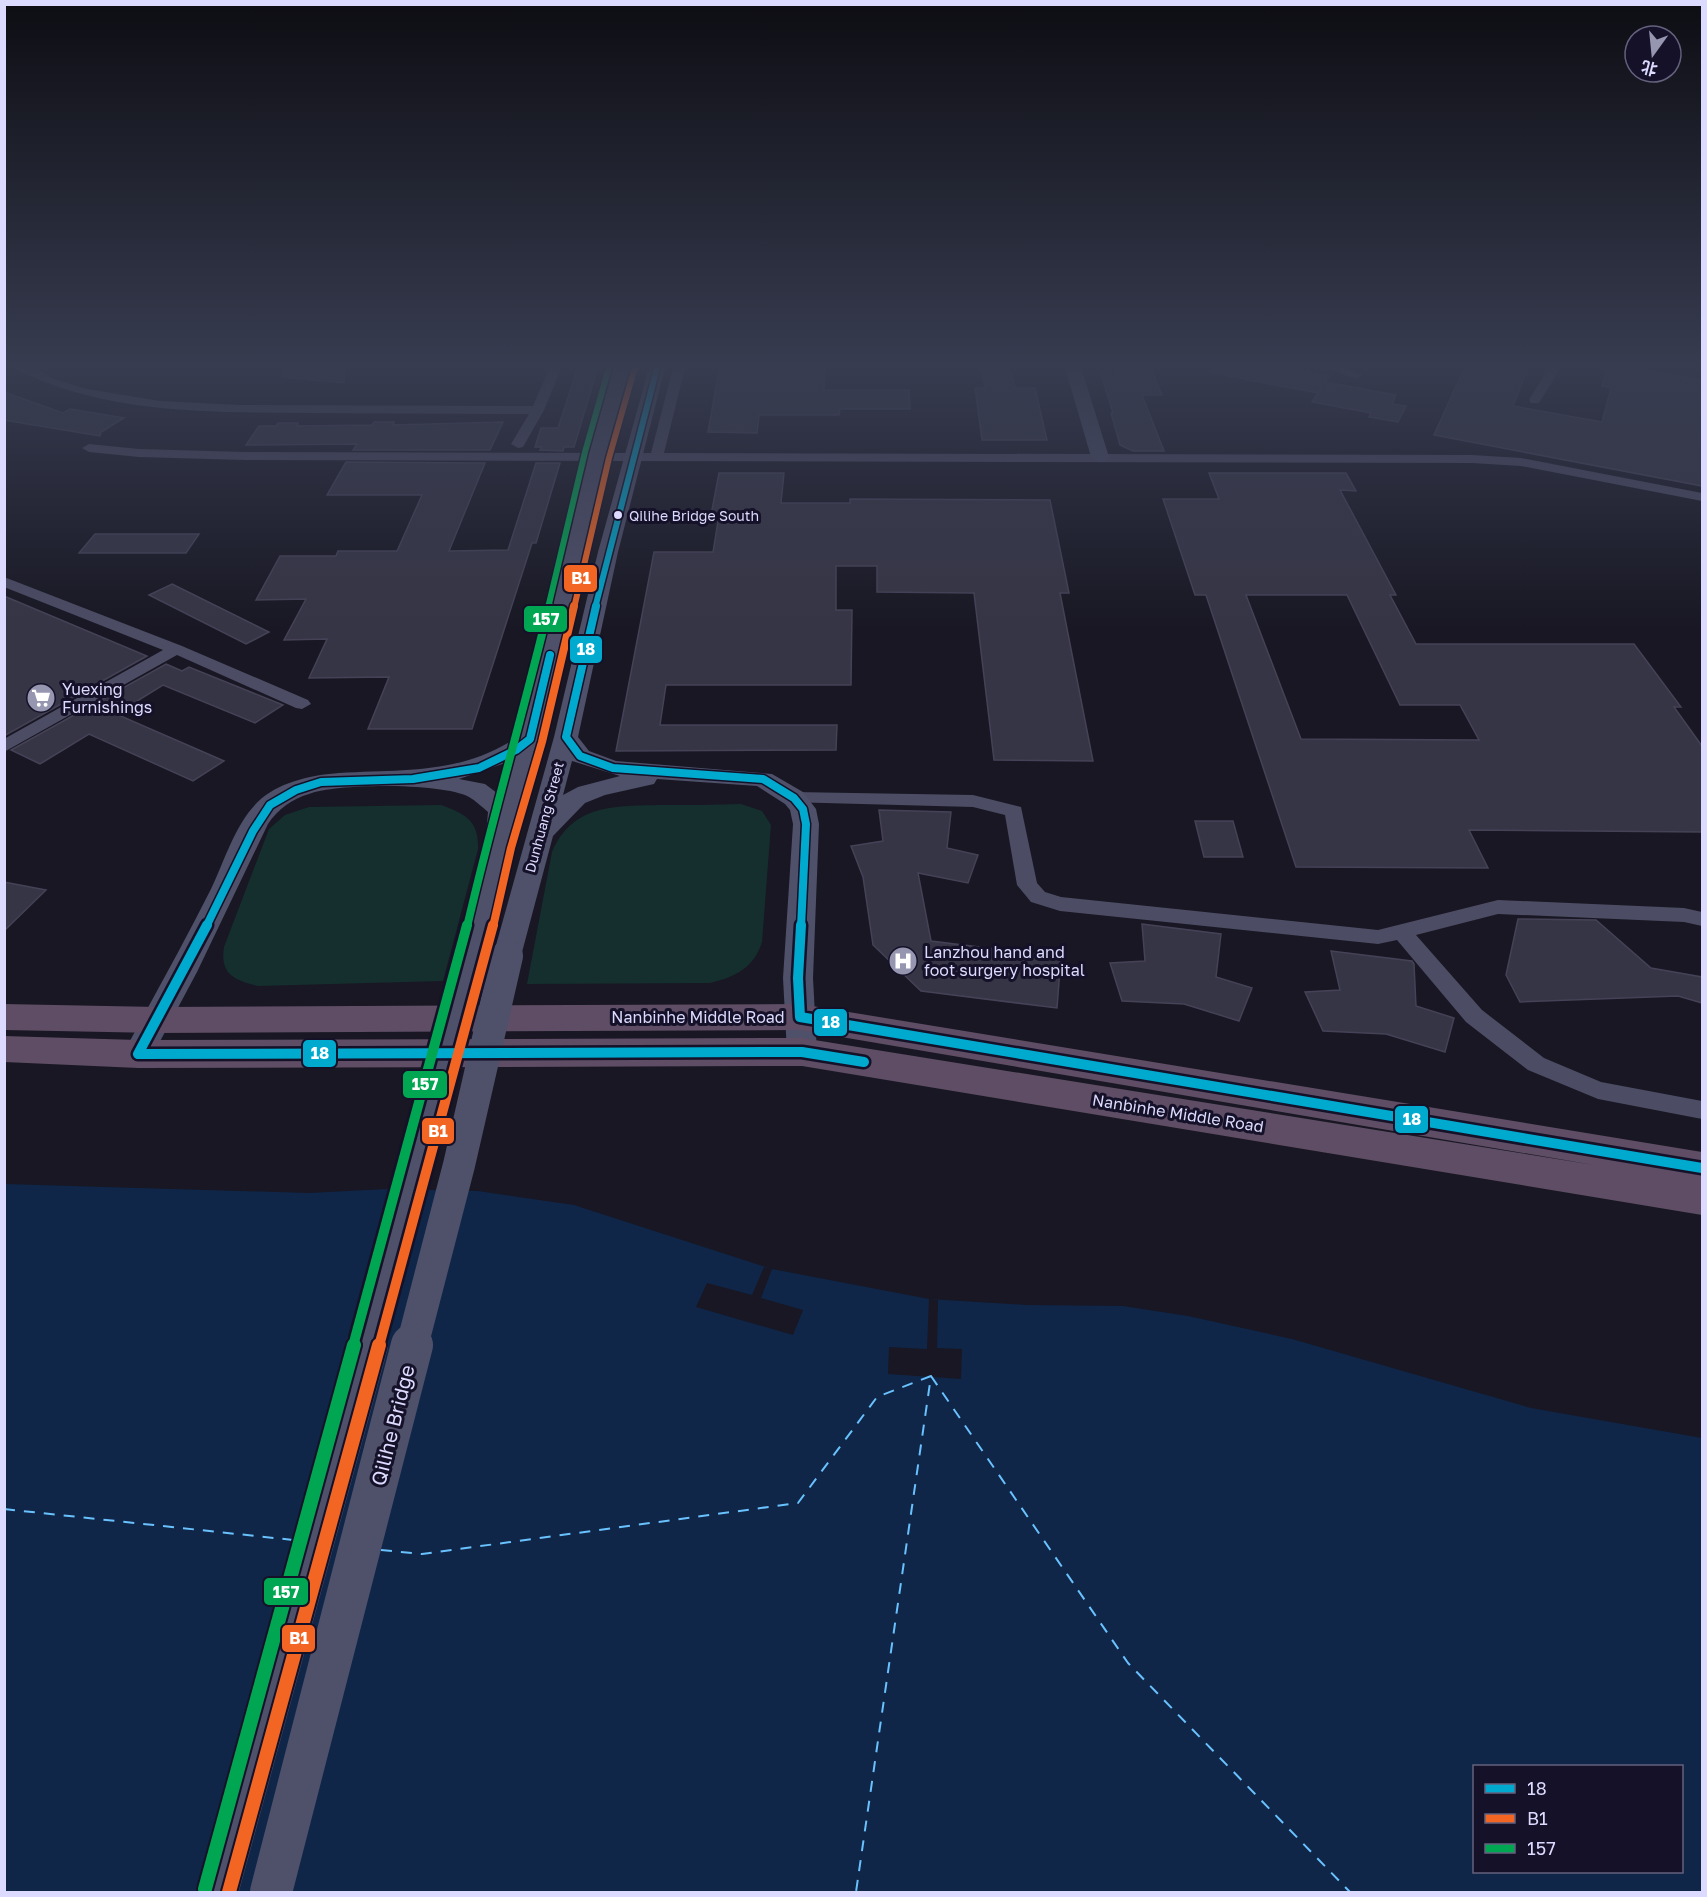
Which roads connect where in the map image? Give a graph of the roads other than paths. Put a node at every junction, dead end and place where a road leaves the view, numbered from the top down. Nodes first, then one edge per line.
1 (134, 453) edge
2 (636, 453) edge
3 (658, 453) edge
4 (1099, 453) edge
5 (597, 455) junction
6 (635, 456) junction
7 (657, 456) junction
8 (1100, 457) junction
9 (1702, 498) edge
10 (4, 581) edge
11 (176, 649) junction
12 (302, 704) dead end
13 (566, 737) junction
14 (530, 739) junction
15 (4, 747) edge
16 (670, 774) junction
17 (413, 779) junction
18 (794, 798) junction
19 (540, 834) junction
20 (499, 845) junction
21 (1702, 919) edge
22 (1402, 932) junction
23 (490, 956) junction
24 (4, 1017) edge
25 (158, 1020) junction
26 (801, 1034) junction
27 (4, 1049) edge
28 (138, 1054) junction
29 (1702, 1110) edge
30 (1702, 1168) edge
31 (1702, 1199) edge
32 (217, 1893) edge
33 (271, 1893) edge

1 - 5 street
2 - 6 main road, Dunhuang Street
3 - 7 street
4 - 8 main road
5 - 6 street
5 - 14 main road
6 - 7 street
6 - 13 main road, Dunhuang Street
7 - 8 street
8 - 9 street
10 - 11 street
11 - 12 street
11 - 15 street
13 - 16 main road
13 - 19 main road, Dunhuang Street
14 - 17 main road
14 - 20 main road
16 - 18 main road
16 - 19 main road
17 - 20 main road
17 - 25 main road
18 - 22 street
18 - 26 main road
19 - 23 main road, Dunhuang Street
20 - 23 main road
21 - 22 street
22 - 29 street
23 - 32 main road, bridge
23 - 33 main road, Qilihe Bridge, bridge
24 - 25 highway, Nanbinhe Middle Road
25 - 26 highway, Nanbinhe Middle Road
25 - 28 main road
26 - 28 highway, Nanbinhe Middle Road
26 - 30 highway, Nanbinhe Middle Road
26 - 31 highway, Nanbinhe Middle Road
27 - 28 highway, Nanbinhe Middle Road

